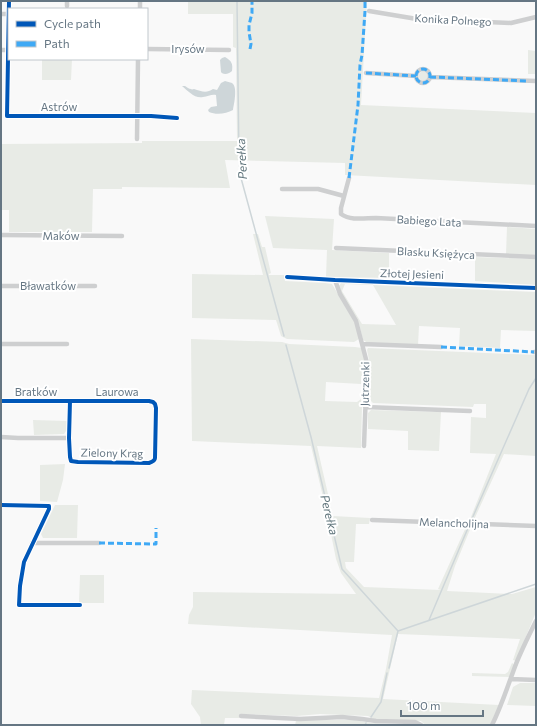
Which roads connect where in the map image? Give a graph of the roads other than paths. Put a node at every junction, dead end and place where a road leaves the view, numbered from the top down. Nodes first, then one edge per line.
1 (369, 11) dead end
2 (536, 17) edge
3 (148, 49) edge
4 (229, 50) dead end
5 (9, 60) edge
6 (138, 60) edge
7 (366, 73) dead end
8 (416, 76) junction
9 (430, 77) junction
10 (536, 81) edge
11 (137, 116) junction
12 (176, 118) dead end
13 (137, 139) dead end
14 (348, 178) dead end
15 (282, 189) dead end
16 (344, 196) junction
17 (536, 226) edge
18 (1, 235) edge
19 (122, 236) dead end
20 (336, 248) dead end
21 (536, 257) edge
22 (287, 277) dead end
23 (335, 280) junction
24 (1, 286) edge
25 (95, 286) dead end
26 (536, 288) edge
27 (1, 344) edge
28 (67, 344) dead end
29 (362, 344) junction
30 (441, 347) dead end
31 (1, 401) edge
32 (70, 401) junction
33 (365, 407) junction
34 (470, 411) dead end
35 (1, 437) edge
36 (69, 438) junction
37 (364, 446) dead end
38 (155, 459) joint
39 (1, 505) edge
40 (372, 520) dead end
41 (536, 526) edge
42 (32, 543) junction
43 (99, 543) dead end
44 (80, 605) dead end
45 (536, 622) edge
46 (511, 679) junction
47 (536, 680) edge
48 (241, 716) dead end
49 (421, 725) edge
50 (492, 725) edge

1 - 2 street, Konika Polnego
3 - 4 street, Irysów
5 - 11 street, Astrów
6 - 11 street
7 - 8 street
8 - 9 street
8 - 9 street
9 - 10 street
11 - 12 street, Astrów
11 - 13 street
14 - 16 street, Babiego Lata
15 - 16 street
16 - 17 street, Babiego Lata
18 - 19 street, Maków
20 - 21 street, Blasku Księżyca
22 - 23 street, Złotej Jesieni
23 - 26 street, Złotej Jesieni
23 - 29 street, Jutrzenki
24 - 25 street, Bławatków
27 - 28 street
29 - 30 street
29 - 33 street, Jutrzenki
31 - 32 street, Bratków
32 - 36 street
32 - 38 street, Laurowa
33 - 34 street
33 - 37 street, Jutrzenki
35 - 36 street
36 - 38 street, Zielony Krąg
39 - 42 street
40 - 41 street, Melancholijna
42 - 43 street
42 - 44 street
45 - 46 street
46 - 47 street
46 - 50 street
48 - 49 street

